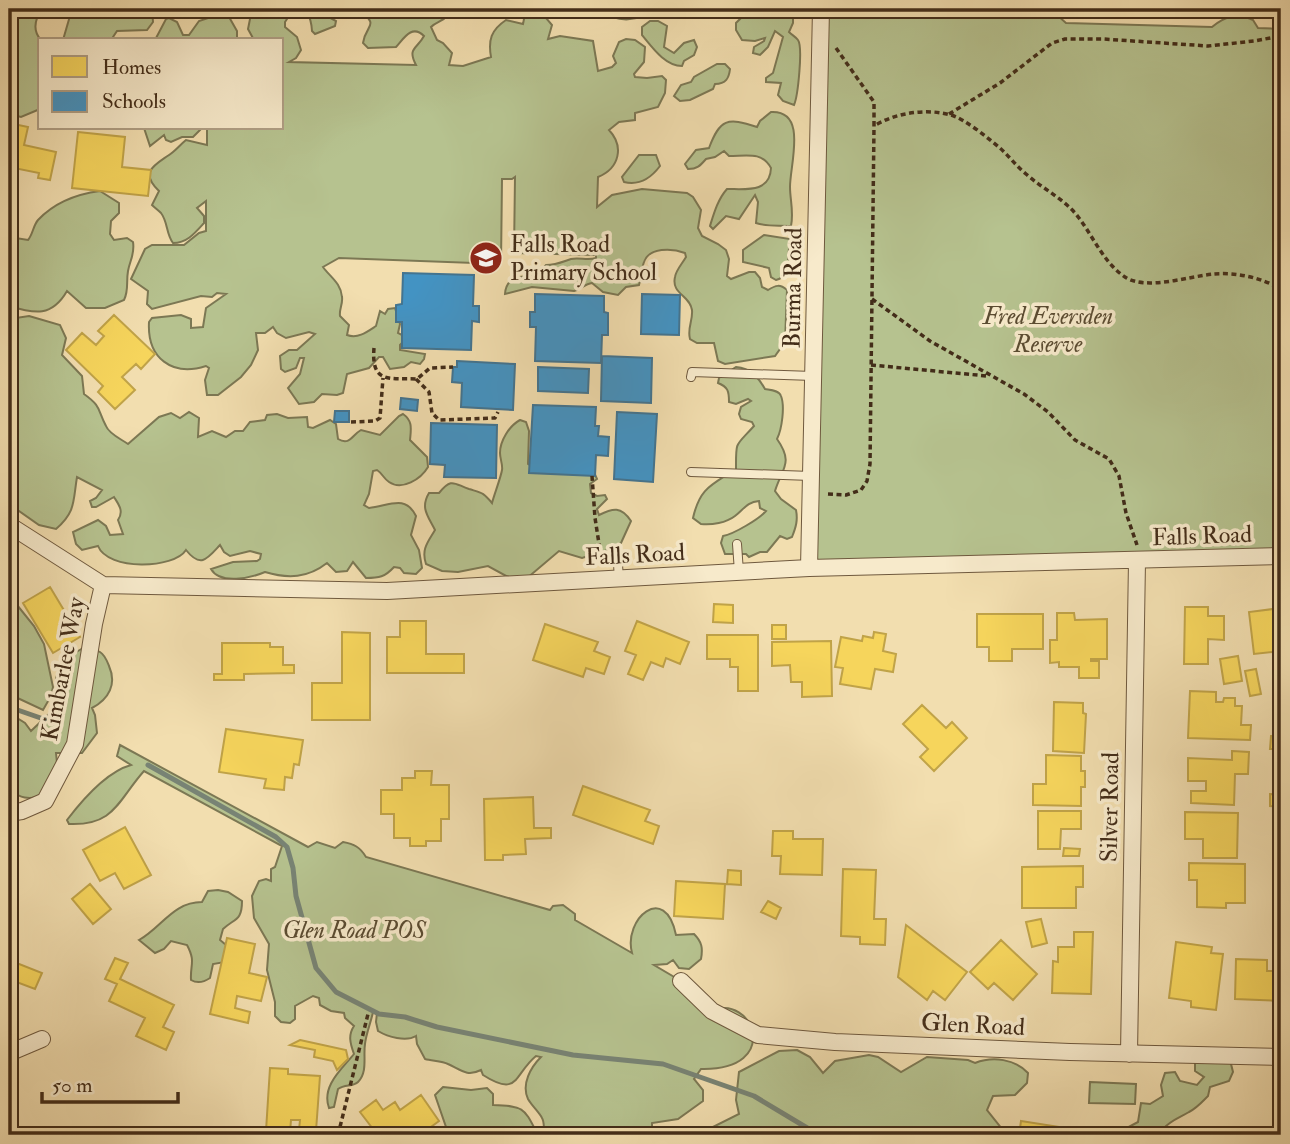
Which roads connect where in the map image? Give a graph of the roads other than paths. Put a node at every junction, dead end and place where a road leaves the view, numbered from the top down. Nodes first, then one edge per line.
1 (821, 9) edge
2 (813, 376) junction
3 (691, 377) dead end
4 (691, 472) dead end
5 (811, 476) junction
6 (9, 525) edge
7 (737, 544) dead end
8 (617, 550) dead end
9 (1281, 556) edge
10 (1139, 561) junction
11 (809, 568) junction
12 (739, 572) junction
13 (612, 579) junction
14 (103, 585) junction
15 (9, 813) edge
16 (681, 981) dead end
17 (42, 1039) dead end
18 (9, 1054) edge
19 (1129, 1054) junction
20 (1281, 1057) edge

1 - 2 street, Burma Road
2 - 3 lane
2 - 5 street, Burma Road
4 - 5 lane
5 - 11 street, Burma Road
6 - 14 street
7 - 12 lane
8 - 13 lane
9 - 10 street, Falls Road
10 - 11 street, Falls Road
10 - 19 street, Silver Road
11 - 12 street, Falls Road
12 - 13 street, Falls Road
13 - 14 street, Falls Road
14 - 15 street, Kimbarlee Way
16 - 19 street, Glen Road
17 - 18 street
19 - 20 street, Glen Road

